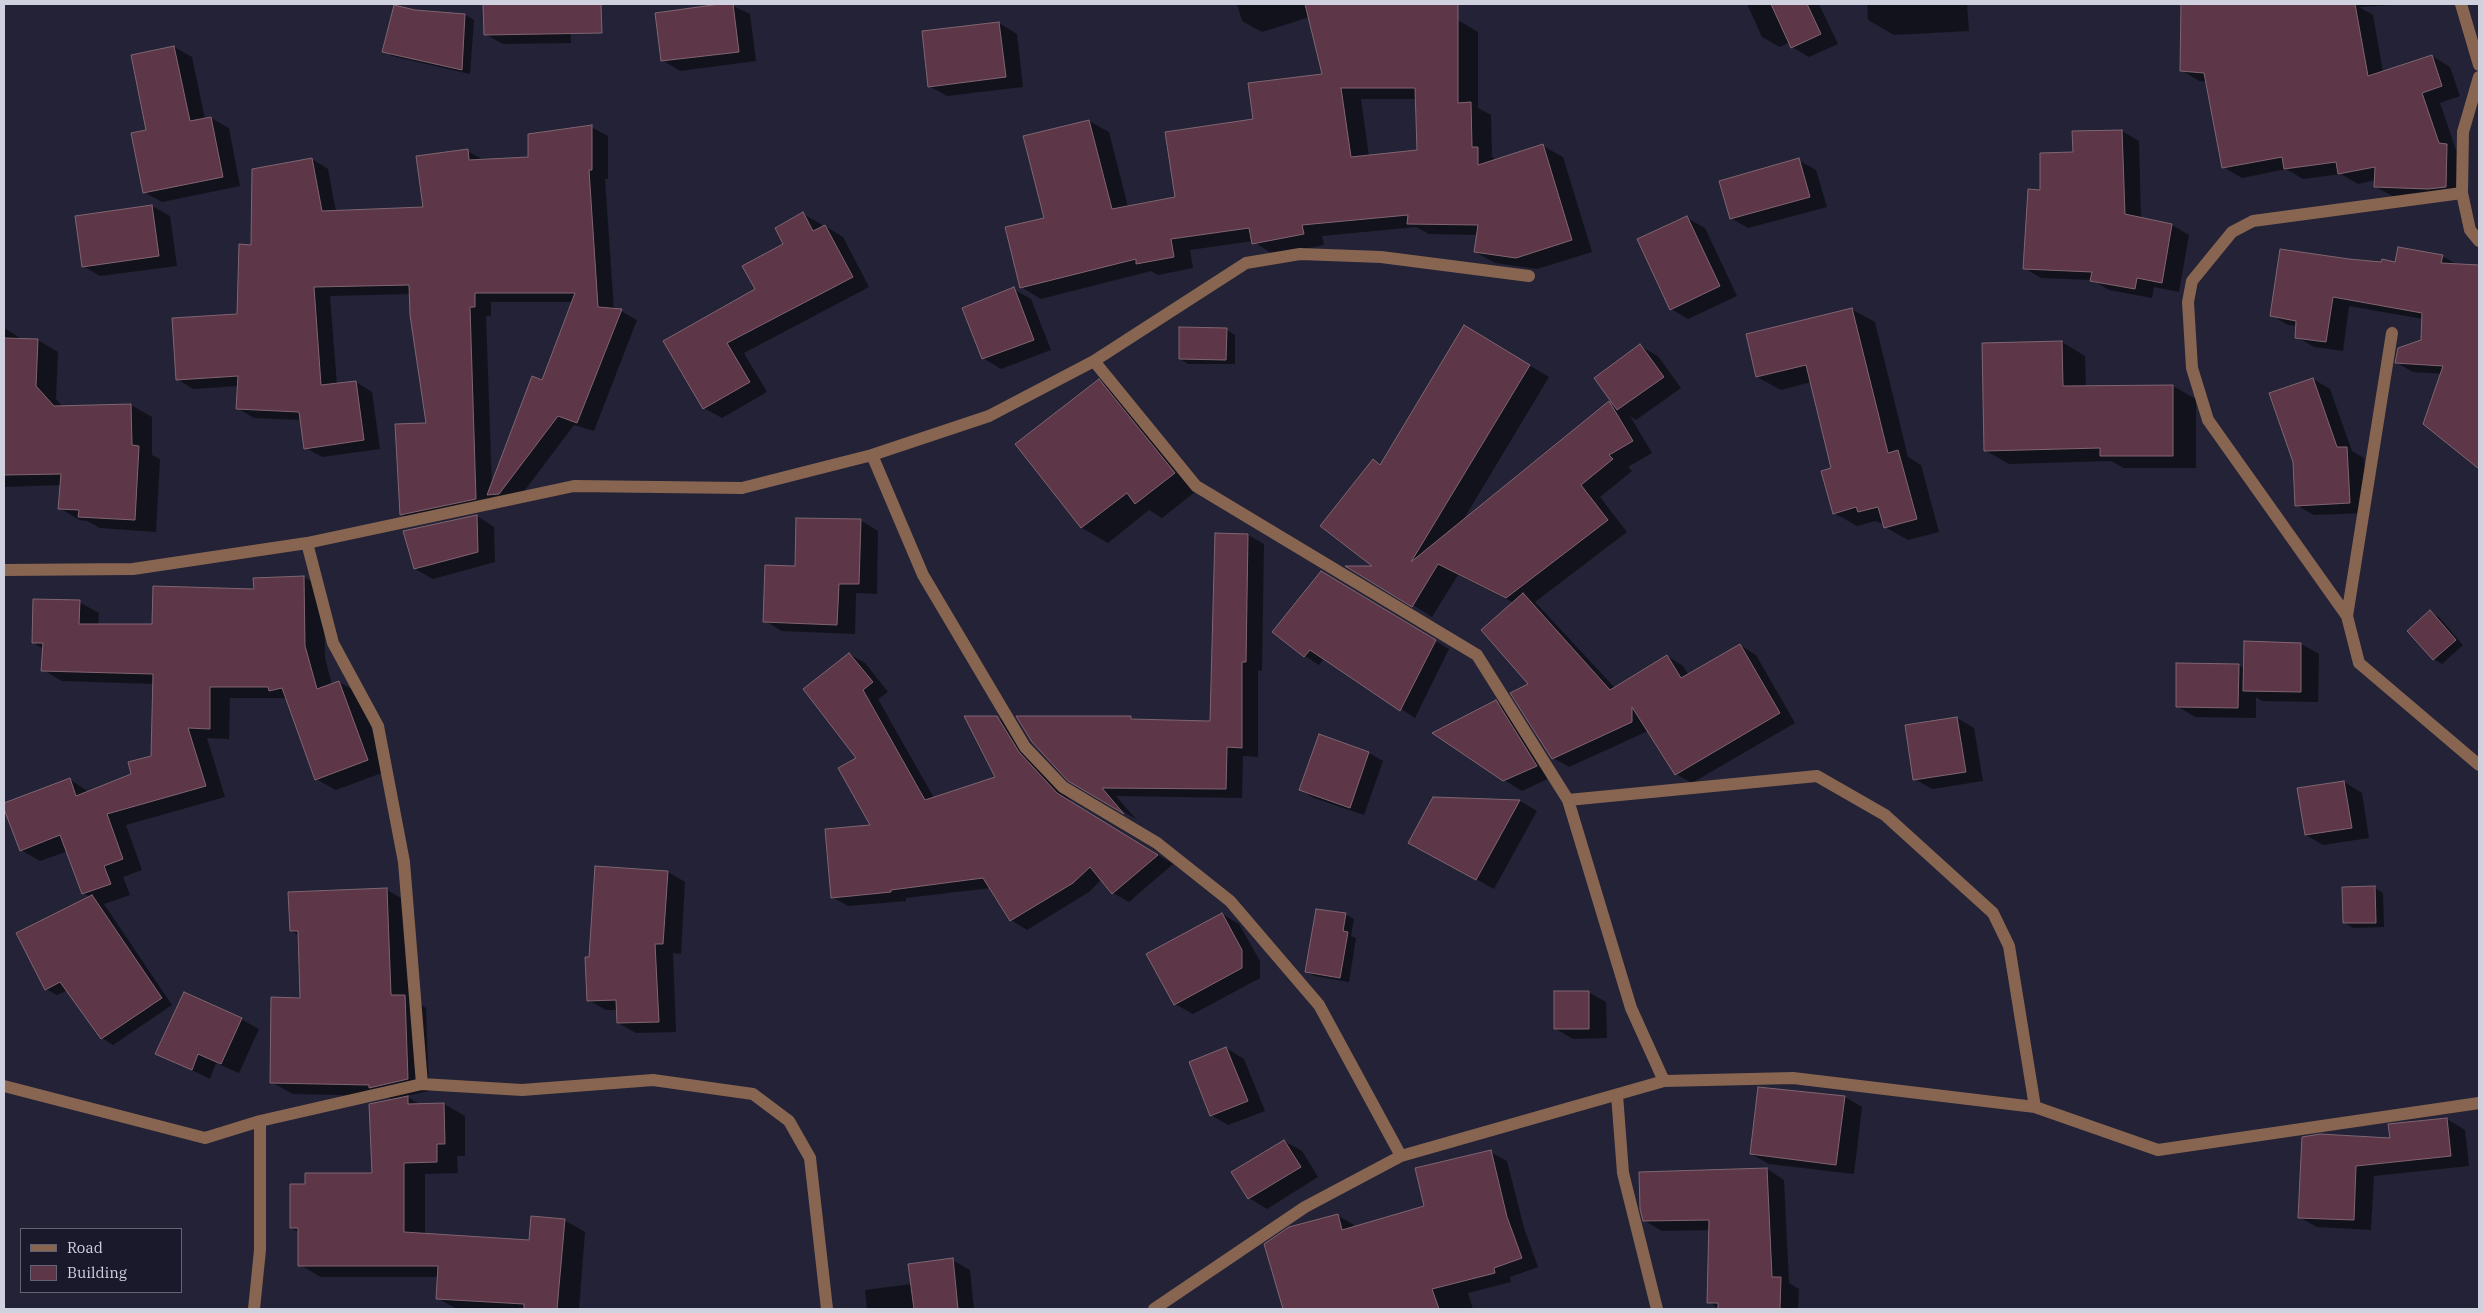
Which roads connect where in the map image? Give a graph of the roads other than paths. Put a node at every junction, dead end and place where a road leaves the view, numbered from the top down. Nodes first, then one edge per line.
1 (2461, 4) edge
2 (2479, 65) edge
3 (2479, 77) edge
4 (2462, 193) junction
5 (2479, 241) edge
6 (1529, 276) dead end
7 (2392, 333) dead end
8 (1094, 361) junction
9 (872, 455) junction
10 (307, 543) junction
11 (4, 570) edge
12 (2347, 616) junction
13 (2479, 765) edge
14 (1568, 800) junction
15 (1664, 1080) junction
16 (422, 1084) junction
17 (4, 1086) edge
18 (1617, 1095) junction
19 (2479, 1103) edge
20 (2035, 1107) junction
21 (260, 1121) junction
22 (1401, 1156) junction
23 (254, 1309) edge
24 (827, 1309) edge
25 (1154, 1309) edge
26 (1657, 1309) edge

1 - 2 street
3 - 4 street
4 - 5 street
4 - 12 street
6 - 8 street
7 - 12 street
8 - 9 street
8 - 14 street
9 - 10 street
9 - 22 street
10 - 11 street
10 - 16 street
12 - 13 street
14 - 15 street
14 - 20 street
15 - 18 street
15 - 20 street
16 - 21 street
16 - 24 street
17 - 21 street
18 - 22 street
18 - 26 street
19 - 20 street
21 - 23 street
22 - 25 street

